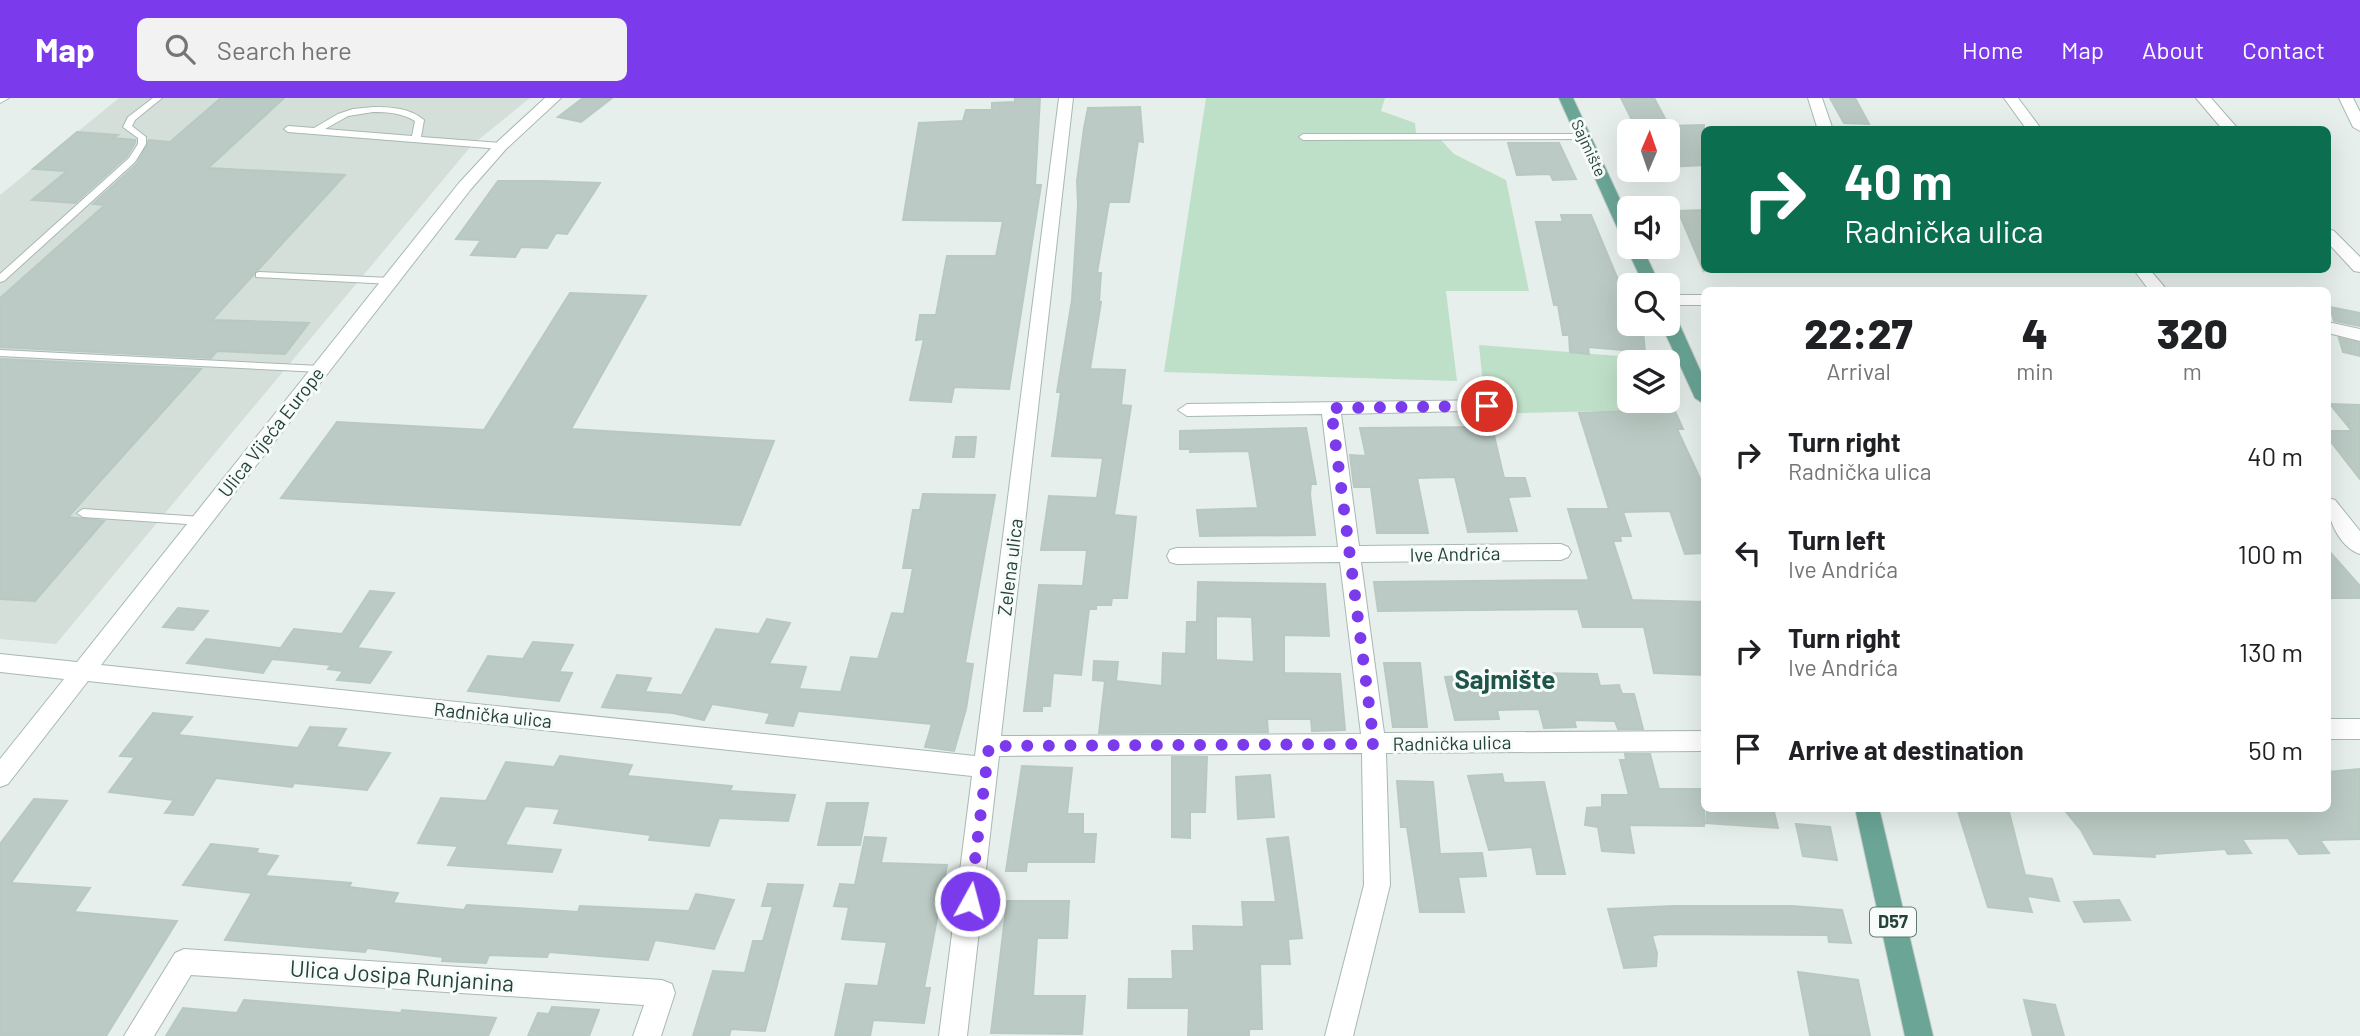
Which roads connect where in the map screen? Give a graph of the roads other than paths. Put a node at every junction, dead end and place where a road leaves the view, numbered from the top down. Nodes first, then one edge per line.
1 (158, 98) edge
2 (554, 98) edge
3 (1066, 98) edge
4 (1566, 98) edge
5 (1815, 98) edge
6 (2011, 98) edge
7 (2203, 98) edge
8 (2346, 98) edge
9 (1825, 126) edge
10 (2032, 126) edge
11 (2228, 126) edge
12 (2360, 127) edge
13 (288, 130) dead end
14 (316, 131) junction
15 (1303, 137) dead end
16 (1584, 137) junction
17 (416, 139) junction
18 (501, 146) junction
19 (1617, 210) edge
20 (2331, 237) edge
21 (2360, 267) edge
22 (2144, 273) edge
23 (259, 275) dead end
24 (0, 279) edge
25 (391, 281) junction
26 (2156, 287) edge
27 (1680, 300) edge
28 (1701, 300) edge
29 (2331, 329) edge
30 (2360, 335) edge
31 (1676, 336) edge
32 (0, 353) edge
33 (321, 369) junction
34 (1701, 391) edge
35 (1498, 406) dead end
36 (1331, 408) junction
37 (1187, 410) dead end
38 (2331, 509) edge
39 (83, 513) dead end
40 (201, 521) junction
41 (2360, 546) edge
42 (1561, 552) dead end
43 (1349, 555) junction
44 (1177, 556) dead end
45 (0, 663) edge
46 (82, 672) junction
47 (2331, 729) edge
48 (2360, 729) edge
49 (1701, 741) edge
50 (1374, 744) junction
51 (987, 756) junction
52 (0, 777) edge
53 (1868, 812) edge
54 (138, 1036) edge
55 (647, 1036) edge
56 (953, 1036) edge
57 (1339, 1036) edge
58 (1919, 1036) edge

1 - 24 lane
2 - 18 street, Ulica Vijeća Europe
3 - 51 street, Zelena ulica
4 - 16 main road, Sajmište
5 - 9 street
6 - 10 street
7 - 11 street
8 - 12 street
13 - 14 lane
14 - 17 lane
14 - 17 lane
15 - 16 lane
16 - 19 main road, Sajmište
17 - 18 lane
18 - 25 street, Ulica Vijeća Europe
20 - 21 street
22 - 26 street
23 - 25 lane
25 - 33 street, Ulica Vijeća Europe
27 - 28 street
29 - 30 street
31 - 34 main road
32 - 33 lane
33 - 40 street, Ulica Vijeća Europe
35 - 36 street
36 - 37 street
36 - 43 street
38 - 41 street
39 - 40 lane
40 - 46 street, Ulica Vijeća Europe
42 - 43 street, Ive Andrića
43 - 44 street, Ive Andrića
43 - 50 street
45 - 46 street, Radnička ulica
46 - 51 street, Radnička ulica
46 - 52 street, Ulica Vijeća Europe
47 - 48 street
49 - 50 street, Radnička ulica
50 - 51 street, Radnička ulica
50 - 57 street
51 - 56 street, Zelena ulica
53 - 58 main road, D57
54 - 55 street, Ulica Josipa Runjanina

